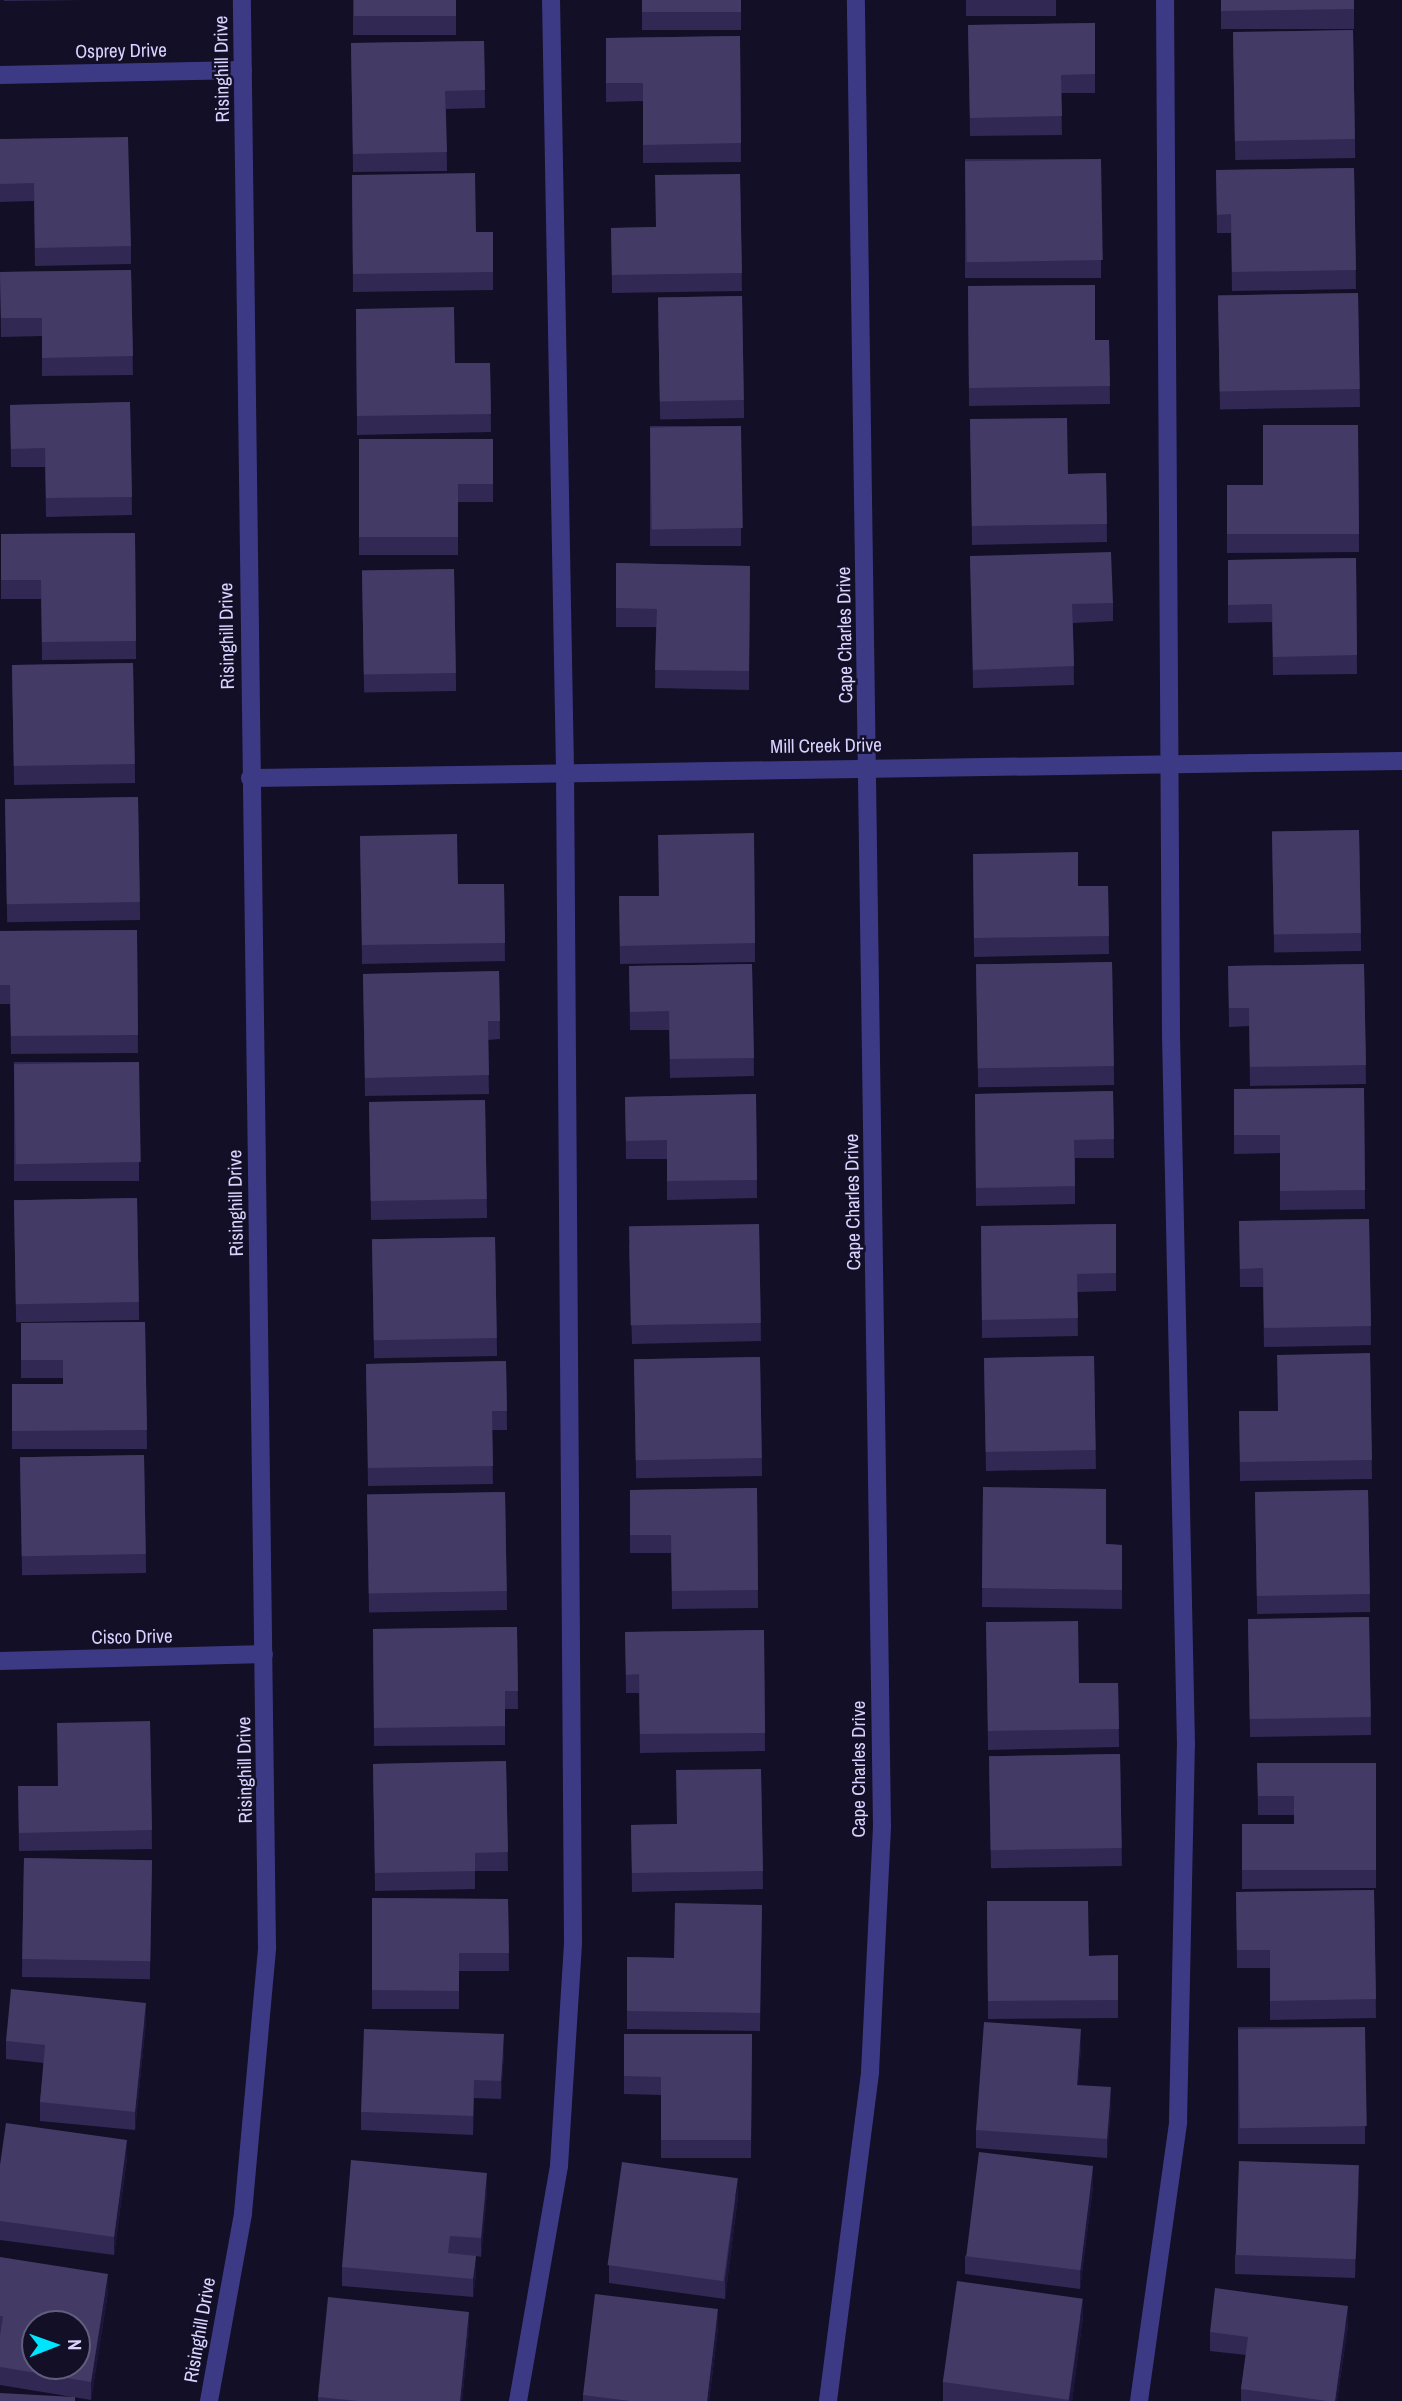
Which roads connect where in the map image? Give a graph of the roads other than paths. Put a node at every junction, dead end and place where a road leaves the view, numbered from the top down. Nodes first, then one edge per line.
1 (242, 0) edge
2 (551, 0) edge
3 (856, 0) edge
4 (1165, 0) edge
5 (243, 70) junction
6 (0, 75) edge
7 (1402, 761) edge
8 (1172, 763) junction
9 (869, 767) junction
10 (565, 770) junction
11 (250, 778) junction
12 (264, 1654) junction
13 (0, 1661) edge
14 (209, 2401) edge
15 (518, 2401) edge
16 (828, 2401) edge
17 (1139, 2401) edge

1 - 5 street, Risinghill Drive
2 - 10 street
3 - 9 street, Cape Charles Drive
4 - 8 street
5 - 6 street, Osprey Drive
5 - 11 street, Risinghill Drive
7 - 8 street, Mill Creek Drive
8 - 9 street, Mill Creek Drive
8 - 17 street
9 - 10 street, Mill Creek Drive
9 - 16 street, Cape Charles Drive
10 - 11 street, Mill Creek Drive
10 - 15 street
11 - 12 street, Risinghill Drive
12 - 13 street, Cisco Drive
12 - 14 street, Risinghill Drive

